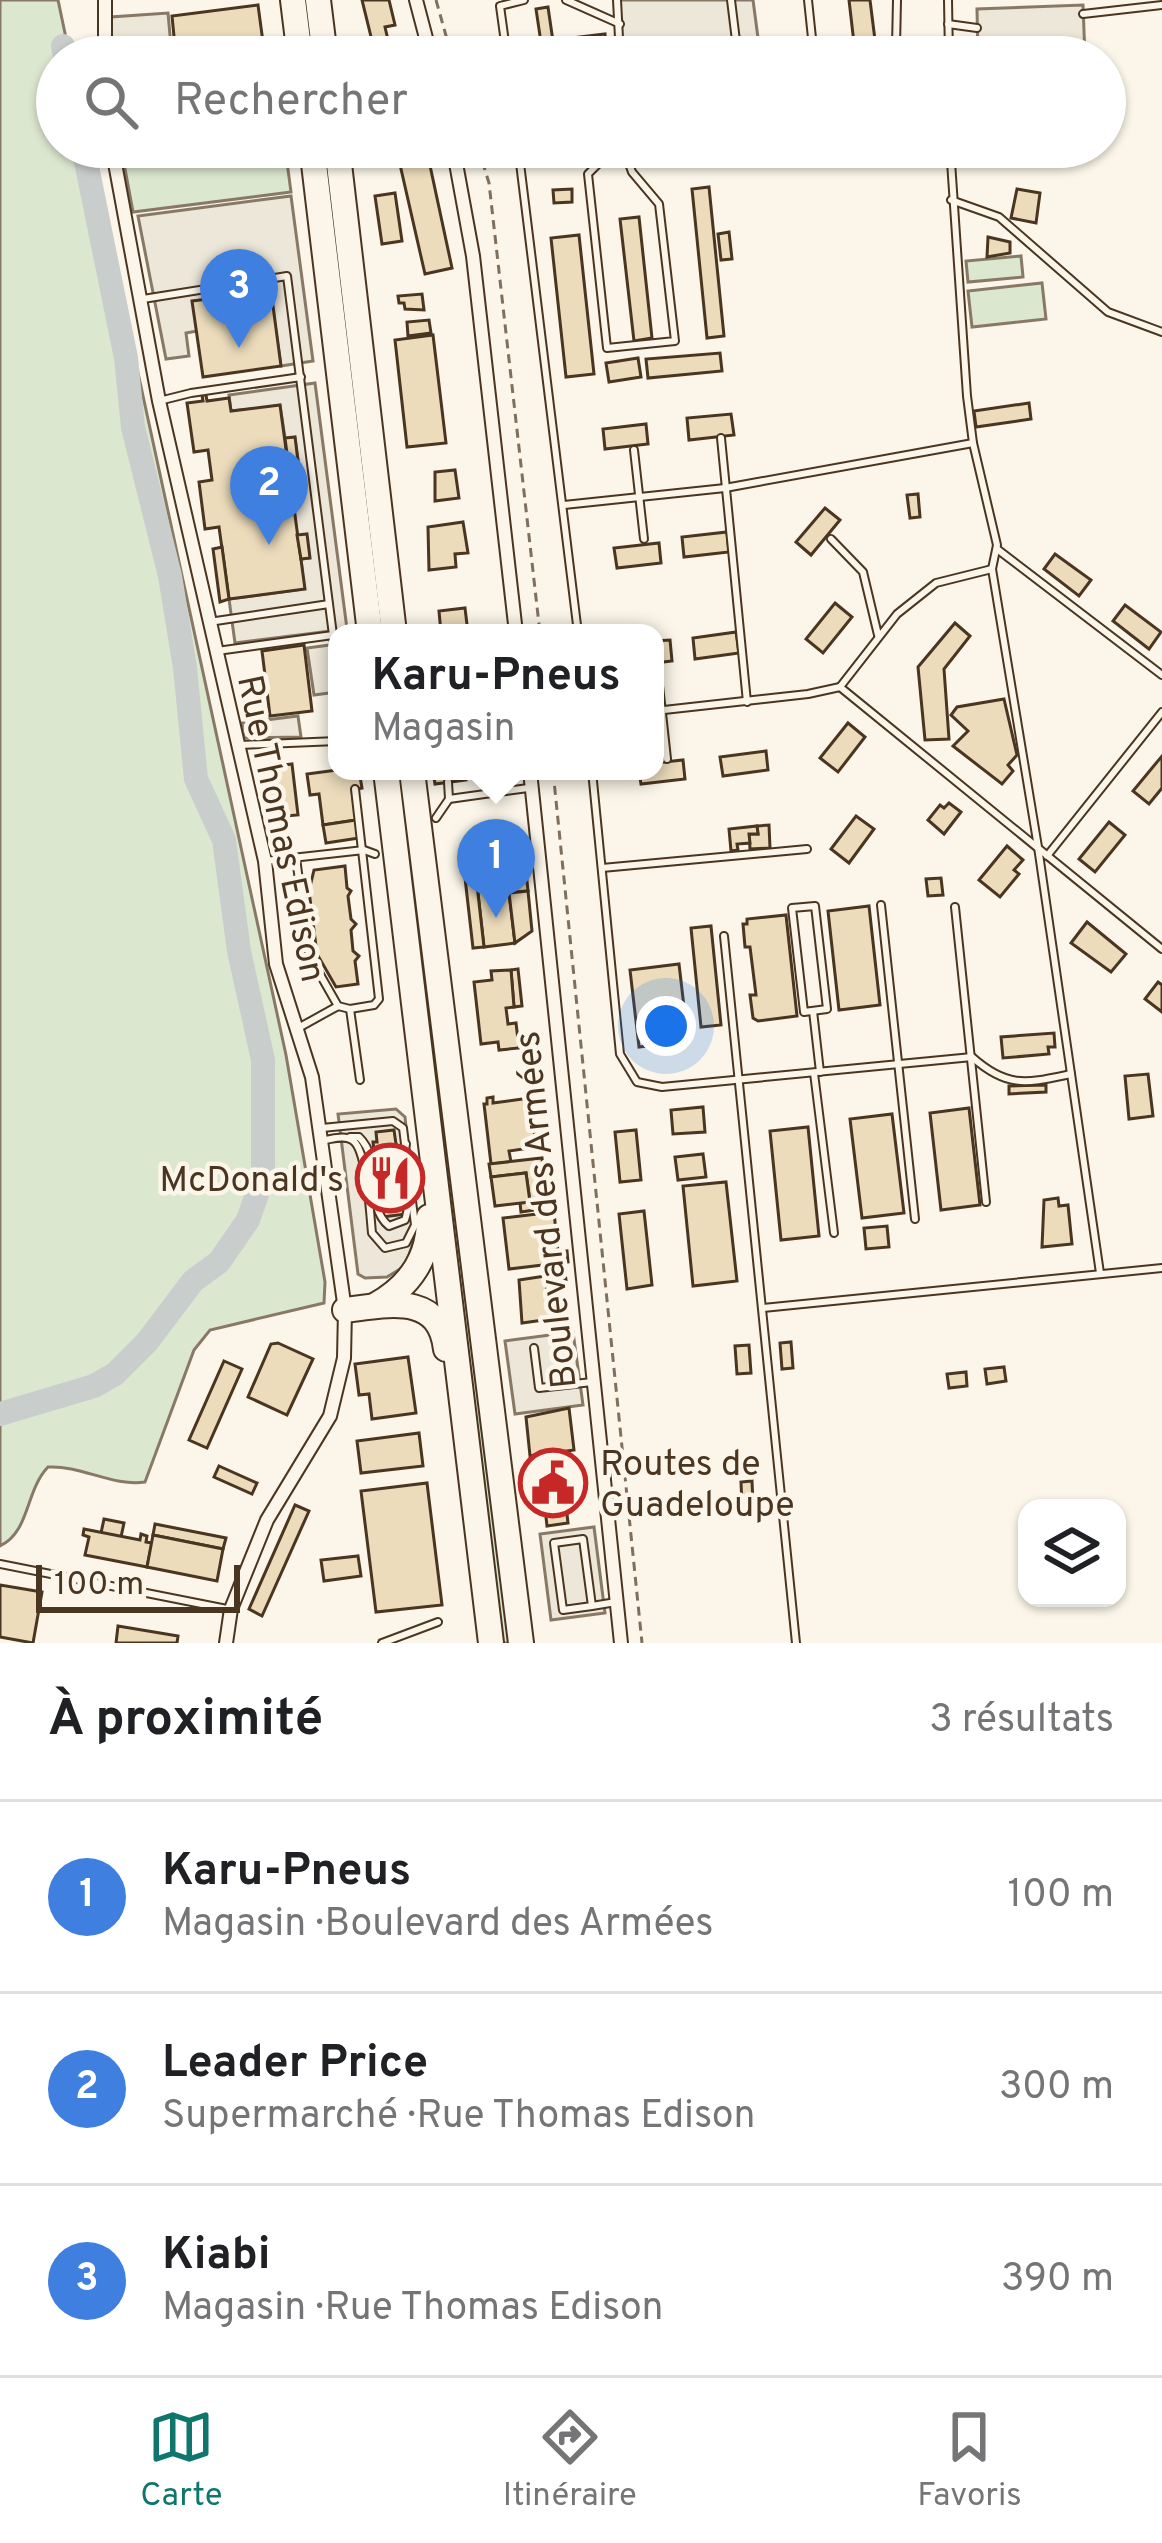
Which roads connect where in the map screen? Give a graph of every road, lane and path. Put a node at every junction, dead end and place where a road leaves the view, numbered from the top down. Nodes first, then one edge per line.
1 (105, 0) edge
2 (293, 0) edge
3 (318, 0) edge
4 (416, 0) edge
5 (436, 0) edge
6 (524, 0) edge
7 (566, 0) edge
8 (617, 0) edge
9 (731, 0) edge
10 (808, 0) edge
11 (898, 0) edge
12 (948, 0) edge
13 (1162, 5) edge
14 (1083, 14) dead end
15 (620, 24) junction
16 (948, 24) junction
17 (977, 28) dead end
18 (105, 36) edge
19 (297, 36) edge
20 (322, 36) edge
21 (425, 36) edge
22 (446, 36) edge
23 (504, 36) edge
24 (620, 36) edge
25 (735, 36) edge
26 (812, 36) edge
27 (896, 36) edge
28 (948, 36) edge
29 (116, 168) edge
30 (315, 168) edge
31 (340, 168) edge
32 (457, 168) edge
33 (484, 168) edge
34 (521, 168) edge
35 (593, 168) edge
36 (630, 168) edge
37 (950, 168) edge
38 (951, 200) junction
39 (139, 300) junction
40 (1162, 332) edge
41 (301, 377) junction
42 (159, 401) junction
43 (721, 438) dead end
44 (973, 443) junction
45 (634, 450) dead end
46 (725, 488) junction
47 (639, 497) junction
48 (564, 505) junction
49 (357, 524) junction
50 (831, 538) dead end
51 (644, 539) dead end
52 (997, 549) junction
53 (992, 569) junction
54 (329, 604) junction
55 (209, 622) junction
56 (340, 624) edge
57 (347, 624) edge
58 (369, 624) edge
59 (395, 624) edge
60 (515, 624) edge
61 (539, 624) edge
62 (577, 624) edge
63 (328, 636) edge
64 (878, 636) junction
65 (216, 651) junction
66 (1162, 675) edge
67 (840, 687) junction
68 (747, 702) junction
69 (664, 710) edge
70 (1162, 712) edge
71 (328, 741) edge
72 (664, 743) edge
73 (236, 745) junction
74 (667, 759) dead end
75 (387, 780) edge
76 (413, 780) edge
77 (531, 780) edge
78 (555, 780) edge
79 (593, 780) edge
80 (448, 782) dead end
81 (532, 788) junction
82 (355, 789) dead end
83 (443, 808) junction
84 (1038, 847) junction
85 (807, 849) dead end
86 (370, 852) junction
87 (1047, 856) junction
88 (296, 858) junction
89 (265, 862) junction
90 (602, 868) junction
91 (881, 904) dead end
92 (955, 907) dead end
93 (724, 936) dead end
94 (1162, 949) edge
95 (338, 1006) junction
96 (350, 1009) junction
97 (442, 1011) junction
98 (813, 1011) junction
99 (416, 1018) junction
100 (297, 1029) junction
101 (972, 1057) junction
102 (901, 1065) junction
103 (422, 1071) junction
104 (817, 1072) junction
105 (1071, 1074) junction
106 (360, 1080) dead end
107 (738, 1080) junction
108 (323, 1134) junction
109 (346, 1137) junction
110 (406, 1142) junction
111 (986, 1202) dead end
112 (915, 1219) dead end
113 (834, 1233) dead end
114 (1162, 1268) edge
115 (1100, 1274) junction
116 (374, 1306) junction
117 (763, 1308) junction
118 (345, 1310) junction
119 (534, 1348) dead end
120 (592, 1382) junction
121 (479, 1553) junction
122 (0, 1564) edge
123 (616, 1602) junction
124 (592, 1606) junction
125 (231, 1609) junction
126 (437, 1622) dead end
127 (226, 1643) edge
128 (382, 1643) edge
129 (491, 1643) edge
130 (521, 1643) edge
131 (621, 1643) edge
132 (642, 1643) edge
133 (796, 1643) edge

1 - 18 street
2 - 19 highway
3 - 20 highway
4 - 21 street
5 - 22 path
6 - 23 lane
7 - 15 lane
8 - 15 lane
9 - 25 lane
10 - 26 lane
11 - 27 lane
12 - 16 lane
13 - 14 lane
15 - 24 lane
16 - 17 lane
16 - 28 lane
29 - 39 street, Rue Thomas Edison
30 - 49 highway
31 - 59 highway
32 - 60 street
33 - 61 path
34 - 48 lane
35 - 36 lane
37 - 38 lane
38 - 40 lane
38 - 44 lane
39 - 41 lane
39 - 42 street, Rue Thomas Edison
41 - 42 lane
41 - 54 lane
42 - 55 street, Rue Thomas Edison
43 - 46 lane
44 - 46 lane
44 - 52 lane
45 - 47 lane
46 - 47 lane
46 - 68 lane
47 - 48 lane
47 - 51 lane
48 - 62 lane
49 - 57 highway
49 - 58 highway
50 - 64 lane
52 - 53 lane
52 - 66 lane
53 - 64 lane
53 - 84 lane
54 - 55 lane
54 - 56 lane
55 - 65 street, Rue Thomas Edison
63 - 65 lane
64 - 67 lane
65 - 73 street, Rue Thomas Edison
67 - 68 lane
67 - 84 lane
68 - 69 lane
70 - 87 lane
71 - 73 lane
72 - 74 lane
73 - 89 street, Rue Thomas Edison
75 - 99 highway
76 - 97 highway
77 - 81 street, Boulevard des Armées
78 - 132 path
79 - 90 lane
80 - 83 lane
81 - 83 lane
81 - 120 street, Boulevard des Armées
82 - 86 lane
83 - 97 highway
84 - 87 lane
84 - 105 lane
85 - 90 lane
86 - 88 lane
86 - 96 lane
86 - 99 highway
87 - 94 lane
88 - 89 lane
88 - 95 lane
89 - 100 street, Rue Thomas Edison
90 - 107 lane
91 - 102 lane
92 - 101 lane
93 - 107 lane
95 - 96 lane
95 - 100 lane
96 - 106 lane
97 - 130 highway
98 - 98 lane
98 - 104 lane
99 - 103 highway
100 - 108 street, Rue Thomas Edison
101 - 102 lane
101 - 105 lane
101 - 111 lane
102 - 104 lane
102 - 112 lane
103 - 116 highway
103 - 121 highway
104 - 107 lane
104 - 113 lane
105 - 115 lane
107 - 117 lane
108 - 109 lane
108 - 110 lane
108 - 118 street, Rue Thomas Edison
109 - 110 lane
109 - 110 lane
114 - 115 lane
115 - 117 lane
116 - 118 highway
116 - 121 highway
117 - 133 lane
118 - 125 street, Rue Thomas Edison
119 - 120 lane
120 - 123 street, Boulevard des Armées
121 - 129 highway
122 - 125 lane
123 - 124 lane
123 - 131 street, Boulevard des Armées
124 - 124 lane
125 - 127 street, Rue Thomas Edison
126 - 128 lane

